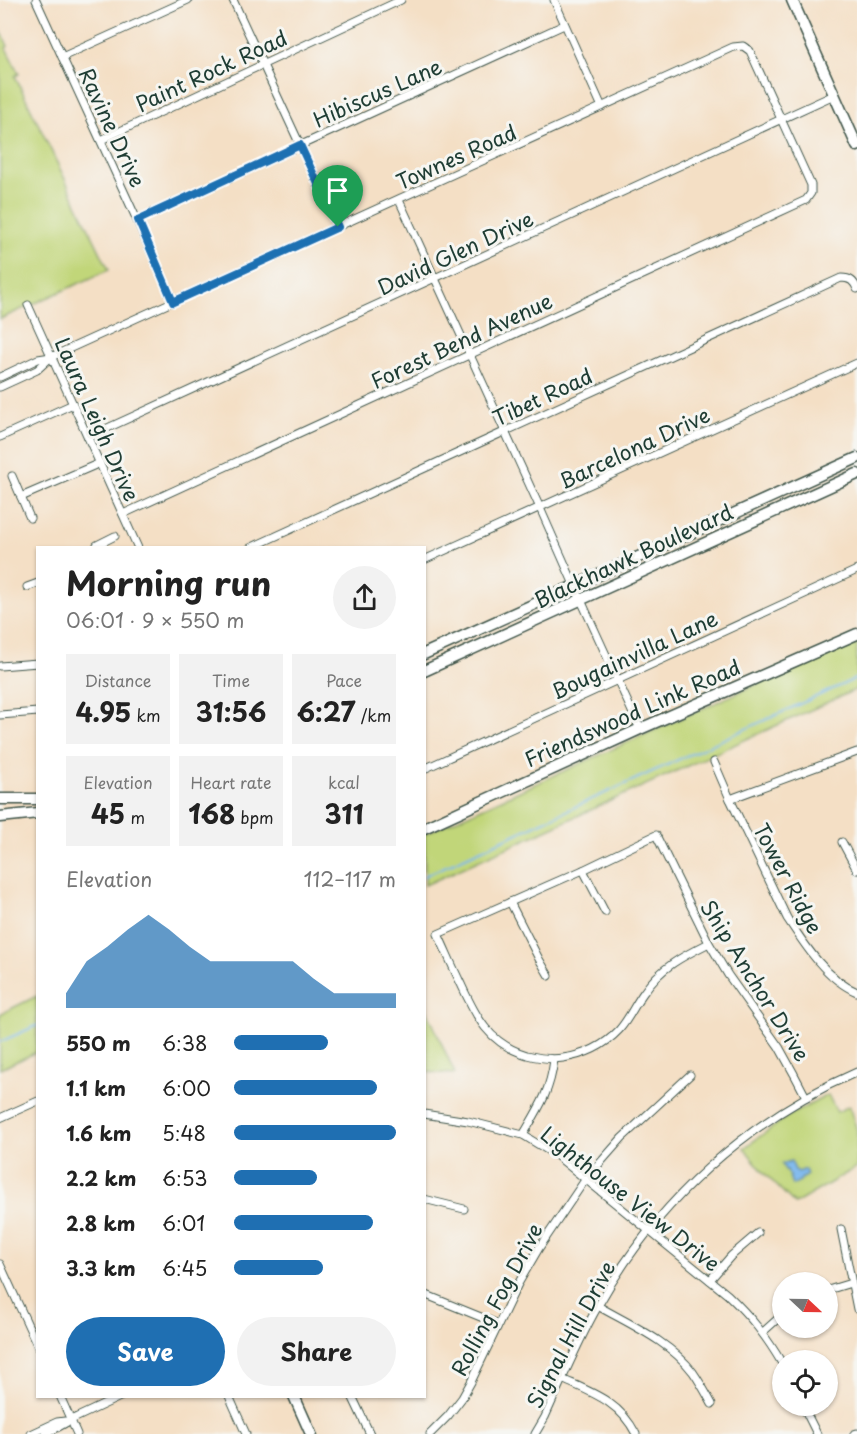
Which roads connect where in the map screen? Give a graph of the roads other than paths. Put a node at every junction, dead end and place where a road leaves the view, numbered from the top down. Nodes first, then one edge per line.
1 (36, 0) edge
2 (188, 0) edge
3 (233, 0) edge
4 (401, 0) edge
5 (554, 0) edge
6 (792, 0) edge
7 (564, 25) junction
8 (62, 57) junction
9 (264, 64) junction
10 (834, 95) junction
11 (603, 107) junction
12 (782, 120) junction
13 (101, 140) junction
14 (300, 145) junction
15 (857, 146) edge
16 (399, 200) junction
17 (138, 220) junction
18 (338, 227) junction
19 (435, 279) junction
20 (857, 289) edge
21 (173, 302) junction
22 (28, 305) dead end
23 (470, 355) junction
24 (51, 357) junction
25 (857, 363) edge
26 (0, 377) edge
27 (0, 387) edge
28 (73, 404) junction
29 (505, 431) junction
30 (0, 437) edge
31 (88, 437) junction
32 (857, 458) edge
33 (100, 463) junction
34 (826, 472) junction
35 (857, 474) edge
36 (12, 476) dead end
37 (831, 486) junction
38 (21, 497) junction
39 (540, 508) junction
40 (746, 508) junction
41 (123, 514) junction
42 (30, 518) dead end
43 (752, 522) junction
44 (115, 536) dead end
45 (665, 544) junction
46 (95, 546) edge
47 (137, 546) edge
48 (254, 546) edge
49 (672, 559) junction
50 (426, 560) edge
51 (857, 570) edge
52 (36, 584) edge
53 (575, 587) junction
54 (27, 588) dead end
55 (581, 601) junction
56 (468, 634) junction
57 (857, 634) edge
58 (474, 649) junction
59 (426, 653) edge
60 (36, 663) edge
61 (0, 666) edge
62 (426, 670) edge
63 (618, 680) junction
64 (36, 712) edge
65 (0, 715) edge
66 (640, 729) junction
67 (857, 752) edge
68 (714, 762) dead end
69 (426, 768) edge
70 (0, 799) edge
71 (36, 799) edge
72 (730, 799) junction
73 (36, 813) edge
74 (0, 817) edge
75 (426, 827) edge
76 (842, 842) dead end
77 (583, 870) junction
78 (857, 870) edge
79 (510, 902) junction
80 (604, 912) dead end
81 (709, 943) junction
82 (549, 976) dead end
83 (857, 992) edge
84 (554, 1060) junction
85 (857, 1072) edge
86 (690, 1075) dead end
87 (806, 1097) junction
88 (36, 1102) edge
89 (426, 1114) edge
90 (0, 1118) edge
91 (523, 1135) junction
92 (585, 1180) junction
93 (426, 1200) edge
94 (464, 1209) dead end
95 (841, 1229) dead end
96 (649, 1230) junction
97 (758, 1233) dead end
98 (0, 1264) edge
99 (710, 1280) junction
100 (851, 1283) junction
101 (838, 1287) edge
102 (426, 1295) edge
103 (598, 1306) junction
104 (857, 1309) edge
105 (498, 1324) junction
106 (772, 1324) edge
107 (763, 1332) junction
108 (36, 1343) edge
109 (774, 1350) edge
110 (562, 1379) junction
111 (61, 1398) edge
112 (118, 1398) edge
113 (231, 1398) edge
114 (295, 1398) edge
115 (353, 1398) edge
116 (712, 1404) dead end
117 (808, 1416) edge
118 (71, 1420) junction
119 (31, 1434) edge
120 (46, 1434) edge
121 (77, 1434) edge
122 (246, 1434) edge
123 (311, 1434) edge
124 (370, 1434) edge
125 (430, 1434) edge
126 (535, 1434) edge
127 (636, 1434) edge
128 (817, 1434) edge

1 - 8 street, Ravine Drive
2 - 8 street
3 - 9 street
4 - 9 street, Paint Rock Road
5 - 7 street
6 - 10 main road
7 - 11 street
7 - 14 street, Hibiscus Lane
8 - 13 street, Ravine Drive
9 - 13 street, Paint Rock Road
9 - 14 street
10 - 12 street, David Glen Drive
10 - 15 main road
11 - 12 street, Townes Road
11 - 16 street, Townes Road
12 - 19 street, David Glen Drive
12 - 23 street, Forest Bend Avenue
13 - 17 street, Ravine Drive
14 - 17 street, Hibiscus Lane
14 - 18 street
16 - 18 street, Townes Road
16 - 19 street
17 - 21 street, Ravine Drive
18 - 21 street, Townes Road
19 - 23 street
19 - 31 street, David Glen Drive
20 - 29 street, Tibet Road
21 - 24 street, Townes Road
22 - 24 street, Laura Leigh Drive
23 - 29 street
23 - 41 street, Forest Bend Avenue
24 - 26 street, Townes Road
24 - 27 street, Townes Road
24 - 28 street, Laura Leigh Drive
25 - 39 street, Barcelona Drive
28 - 30 street
28 - 31 street, Laura Leigh Drive
29 - 39 street
29 - 48 street, Tibet Road
31 - 33 street, Laura Leigh Drive
32 - 34 main road, Blackhawk Boulevard
33 - 38 street
33 - 41 street, Laura Leigh Drive
34 - 37 main road
34 - 40 main road, Blackhawk Boulevard
35 - 37 main road, Blackhawk Boulevard
36 - 38 street
37 - 43 main road, Blackhawk Boulevard
38 - 42 street
39 - 50 street, Barcelona Drive
39 - 53 street
40 - 43 main road
40 - 45 main road, Blackhawk Boulevard
41 - 47 street, Laura Leigh Drive
43 - 49 main road, Blackhawk Boulevard
44 - 46 street
45 - 49 main road
45 - 53 main road, Blackhawk Boulevard
49 - 55 main road, Blackhawk Boulevard
51 - 63 street, Bougainvilla Lane
52 - 54 street
53 - 55 street
53 - 56 main road, Blackhawk Boulevard
55 - 58 main road, Blackhawk Boulevard
55 - 63 street
56 - 58 main road
56 - 59 main road, Blackhawk Boulevard
57 - 66 main road, Friendswood Link Road
58 - 62 main road, Blackhawk Boulevard
60 - 61 street
63 - 66 street
63 - 69 street, Bougainvilla Lane
64 - 65 street
66 - 75 main road, Friendswood Link Road
67 - 72 street
68 - 72 street, Tower Ridge
70 - 71 main road
72 - 83 street, Tower Ridge
73 - 74 main road
76 - 78 street
77 - 79 street
77 - 80 street
77 - 81 street, Ship Anchor Drive
79 - 82 street
79 - 84 street
81 - 84 street
81 - 87 street, Ship Anchor Drive
84 - 91 street
85 - 87 street, Signal Hill Drive
86 - 92 street, Rolling Fog Drive
87 - 96 street, Signal Hill Drive
88 - 90 street
89 - 91 street, Lighthouse View Drive
91 - 92 street, Lighthouse View Drive
92 - 96 street, Lighthouse View Drive
92 - 105 street, Rolling Fog Drive
93 - 94 street
95 - 100 street
96 - 99 street, Lighthouse View Drive
96 - 103 street, Signal Hill Drive
97 - 99 street
98 - 108 street
99 - 107 street, Lighthouse View Drive
100 - 101 street
100 - 104 street
102 - 105 street
103 - 110 street, Signal Hill Drive
103 - 116 street
105 - 125 street, Rolling Fog Drive
106 - 107 street
107 - 109 street, Lighthouse View Drive
110 - 126 street, Signal Hill Drive
110 - 127 street
111 - 118 street
112 - 118 street
113 - 122 street
114 - 123 main road
115 - 124 street
117 - 128 street
118 - 119 street
118 - 120 street
118 - 121 street

